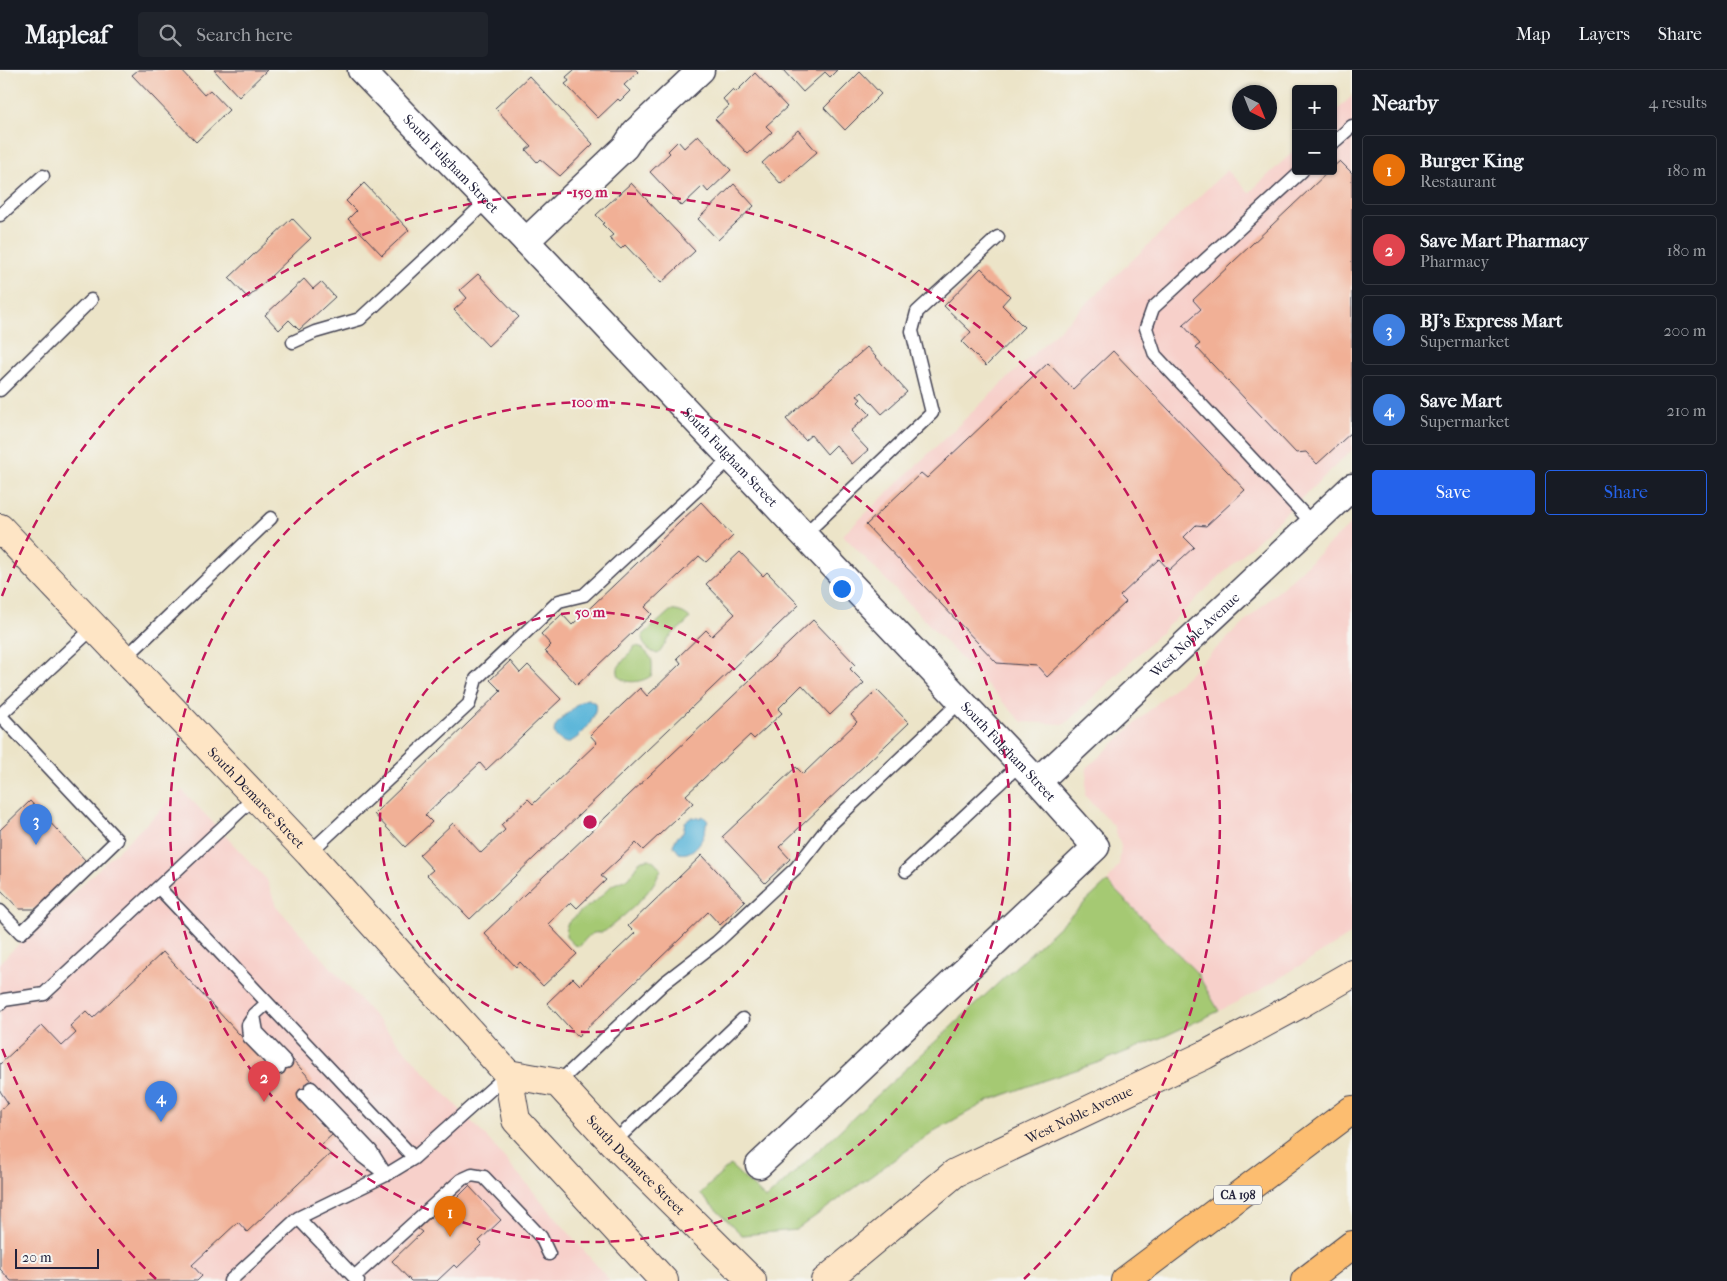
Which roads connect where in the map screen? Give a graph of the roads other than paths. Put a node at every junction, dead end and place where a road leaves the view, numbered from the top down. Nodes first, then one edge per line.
1 (361, 70) edge
2 (701, 70) edge
3 (1352, 126) edge
4 (1337, 139) edge
5 (1298, 175) edge
6 (43, 176) dead end
7 (487, 201) junction
8 (0, 215) edge
9 (998, 237) dead end
10 (526, 241) junction
11 (91, 300) dead end
12 (293, 342) dead end
13 (0, 390) edge
14 (731, 458) junction
15 (1352, 487) edge
16 (271, 518) dead end
17 (1314, 524) junction
18 (0, 528) edge
19 (804, 535) junction
20 (94, 627) junction
21 (124, 659) junction
22 (961, 701) junction
23 (0, 715) edge
24 (1029, 773) junction
25 (255, 797) junction
26 (309, 853) junction
27 (906, 872) dead end
28 (159, 888) junction
29 (0, 910) edge
30 (1352, 974) edge
31 (267, 1002) junction
32 (0, 1004) edge
33 (743, 1019) dead end
34 (283, 1065) dead end
35 (508, 1074) junction
36 (558, 1083) junction
37 (308, 1092) dead end
38 (1352, 1110) edge
39 (613, 1143) junction
40 (414, 1158) junction
41 (759, 1165) dead end
42 (386, 1175) junction
43 (298, 1218) junction
44 (1352, 1245) edge
45 (549, 1254) dead end
46 (356, 1279) edge
47 (230, 1281) edge
48 (664, 1281) edge
49 (752, 1281) edge
50 (825, 1281) edge
51 (1124, 1281) edge
52 (1305, 1281) edge

1 - 7 street, South Fulgham Street
2 - 10 street
3 - 4 lane
5 - 17 lane
6 - 8 lane
7 - 10 street, South Fulgham Street
7 - 12 lane
9 - 19 lane
10 - 14 street, South Fulgham Street
11 - 13 lane
14 - 19 street, South Fulgham Street
14 - 26 lane
15 - 17 street, West Noble Avenue
16 - 21 lane
17 - 24 street, West Noble Avenue
18 - 20 main road, South Demaree Street
19 - 22 street, South Fulgham Street
20 - 21 main road, South Demaree Street
20 - 23 lane
21 - 25 main road, South Demaree Street
22 - 24 street, South Fulgham Street
22 - 36 lane
23 - 29 lane
24 - 27 lane
24 - 41 street, South Fulgham Street
25 - 26 main road, South Demaree Street
25 - 28 lane
26 - 35 main road, South Demaree Street
28 - 31 lane
28 - 32 lane
30 - 50 main road, West Noble Avenue
31 - 34 lane
31 - 40 lane
33 - 39 lane
35 - 36 main road
35 - 40 lane
35 - 48 main road
36 - 39 main road, South Demaree Street
37 - 42 lane
38 - 51 highway, CA 198
39 - 49 main road, South Demaree Street
40 - 42 lane
42 - 43 lane
43 - 46 lane
43 - 47 lane
44 - 52 highway
45 - 46 lane

